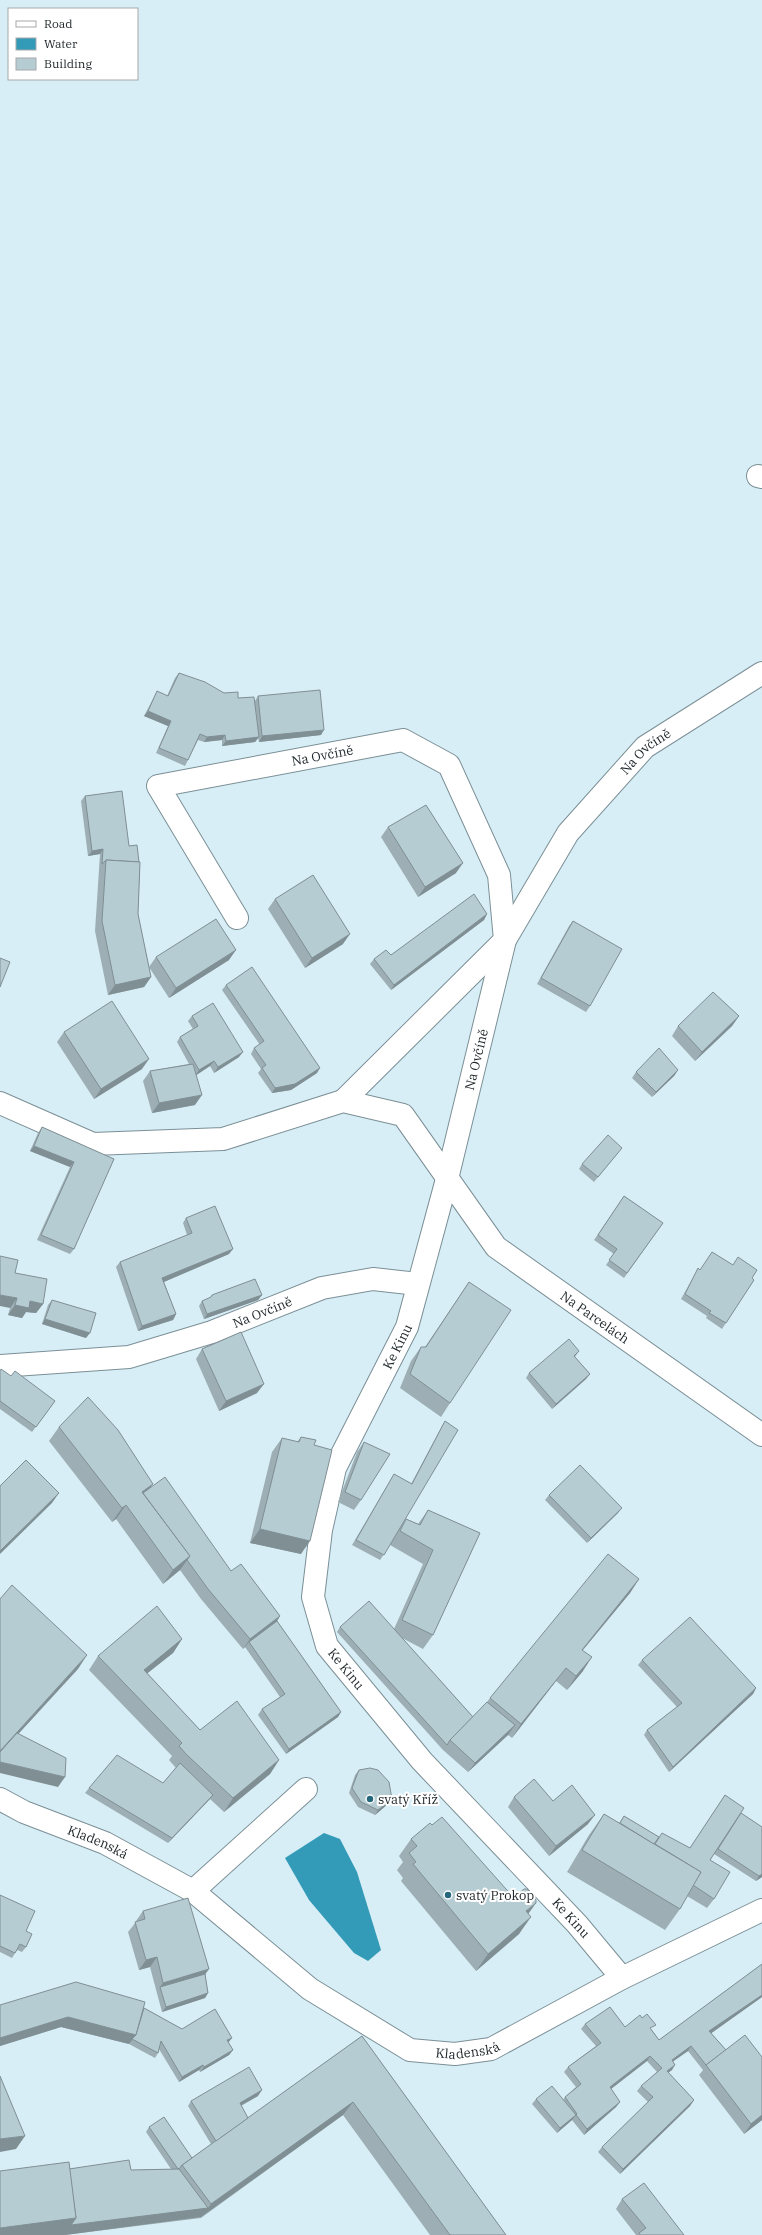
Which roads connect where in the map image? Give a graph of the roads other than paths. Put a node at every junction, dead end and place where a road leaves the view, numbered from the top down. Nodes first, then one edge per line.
1 (762, 673) edge
2 (237, 918) dead end
3 (504, 940) junction
4 (343, 1101) junction
5 (0, 1103) edge
6 (447, 1179) junction
7 (418, 1284) junction
8 (0, 1366) edge
9 (762, 1435) edge
10 (306, 1789) dead end
11 (0, 1799) edge
12 (193, 1891) junction
13 (762, 1910) edge
14 (622, 1978) junction

1 - 3 street, Na Ovčíně
2 - 3 street, Na Ovčíně
3 - 4 street, Na Ovčíně
3 - 6 street, Na Ovčíně
4 - 5 street, Na Ovčíně
4 - 6 street
6 - 7 street, Na Ovčíně
6 - 9 street, Na Parcelách
7 - 8 street, Na Ovčíně
7 - 14 street, Ke Kinu
10 - 12 street
11 - 12 street, Kladenská
12 - 14 street, Kladenská
13 - 14 street, Kladenská

